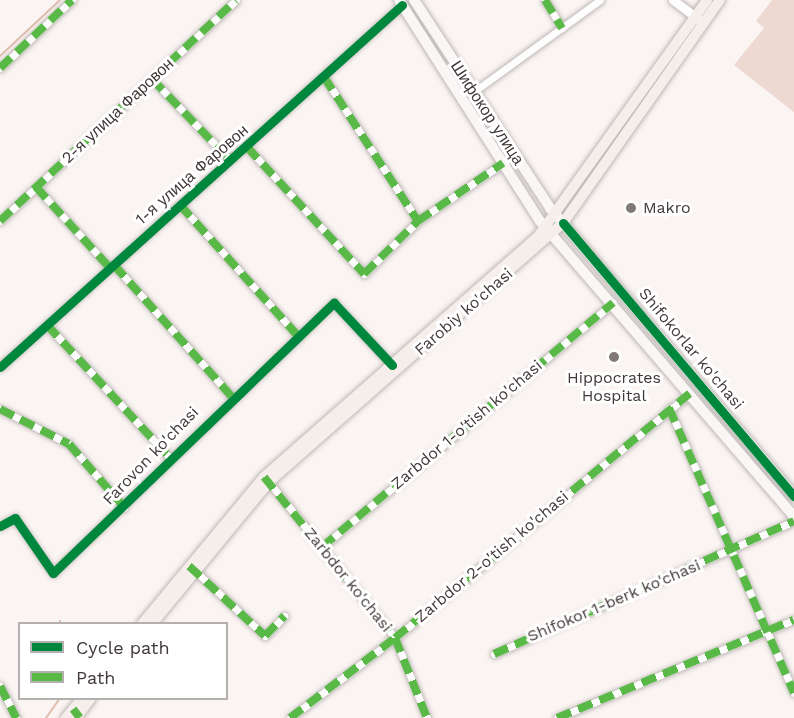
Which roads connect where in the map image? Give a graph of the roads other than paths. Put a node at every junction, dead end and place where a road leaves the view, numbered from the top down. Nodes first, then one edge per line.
1 (72, 0) edge
2 (236, 0) edge
3 (414, 0) edge
4 (545, 0) edge
5 (600, 0) edge
6 (673, 0) edge
7 (707, 0) edge
8 (720, 0) edge
9 (401, 3) edge
10 (700, 20) junction
11 (562, 28) junction
12 (0, 68) edge
13 (324, 77) junction
14 (152, 79) junction
15 (472, 93) junction
16 (247, 147) junction
17 (230, 160) junction
18 (503, 163) junction
19 (36, 188) junction
20 (180, 205) junction
21 (560, 219) junction
22 (0, 221) edge
23 (418, 221) junction
24 (549, 231) junction
25 (112, 267) junction
26 (608, 273) junction
27 (596, 283) junction
28 (613, 303) junction
29 (47, 325) junction
30 (299, 336) junction
31 (392, 365) junction
32 (0, 367) edge
33 (690, 393) junction
34 (232, 397) junction
35 (669, 408) junction
36 (0, 410) edge
37 (170, 458) junction
38 (267, 479) junction
39 (794, 495) edge
40 (124, 507) junction
41 (794, 516) edge
42 (794, 521) edge
43 (0, 526) edge
44 (322, 547) junction
45 (735, 548) junction
46 (192, 568) junction
47 (284, 616) dead end
48 (794, 620) edge
49 (144, 622) edge
50 (153, 622) edge
51 (768, 631) junction
52 (395, 638) junction
53 (494, 654) dead end
54 (0, 686) edge
55 (794, 693) edge
56 (82, 700) edge
57 (91, 700) edge
58 (74, 716) edge
59 (16, 718) edge
60 (290, 718) edge
61 (428, 718) edge
62 (557, 718) edge

1 - 12 street
2 - 14 street, 2-я улица Фаровон
3 - 15 main road, Шифокор улица
4 - 11 street
5 - 11 street
6 - 10 street
7 - 10 main road, Farobiy ko'chasi
8 - 10 main road, Farobiy ko'chasi
9 - 13 street, 1-я улица Фаровон
9 - 18 main road, Shifokorlar ko'chasi
10 - 21 main road, Farobiy ko'chasi
11 - 15 street
13 - 16 street, 1-я улица Фаровон
13 - 23 street
14 - 17 street
14 - 19 street, 2-я улица Фаровон
15 - 21 main road, Шифокор улица
16 - 17 street, 1-я улица Фаровон
16 - 23 street
17 - 20 street, 1-я улица Фаровон
18 - 23 street
18 - 24 main road, Shifokorlar ko'chasi
19 - 22 street, 2-я улица Фаровон
19 - 25 street
20 - 25 street, 1-я улица Фаровон
20 - 30 street
21 - 24 main road, Farobiy ko'chasi
21 - 26 main road, Shifokorlar ko'chasi
24 - 27 main road, Shifokorlar ko'chasi
24 - 31 main road, Farobiy ko'chasi
24 - 38 main road, Farobiy ko'chasi
25 - 29 street, 1-я улица Фаровон
25 - 34 street
26 - 27 main road
26 - 39 main road, Shifokorlar ko'chasi
27 - 28 main road, Shifokorlar ko'chasi
28 - 33 main road, Shifokorlar ko'chasi
28 - 44 street, Zarbdor 1-o'tish ko'chasi
29 - 32 street, 1-я улица Фаровон
29 - 37 street, Farovon ko'chasi
30 - 31 street, Farovon ko'chasi
30 - 34 street, Farovon ko'chasi
31 - 38 main road, Farobiy ko'chasi
33 - 35 street, Zarbdor 2-o'tish ko'chasi
33 - 41 main road, Shifokorlar ko'chasi
34 - 37 street, Farovon ko'chasi
35 - 45 street
35 - 52 street, Zarbdor 2-o'tish ko'chasi
36 - 40 street, Farovon ko'chasi
37 - 40 street, Farovon ko'chasi
38 - 44 street, Zarbdor ko'chasi
38 - 46 main road, Farobiy ko'chasi
40 - 43 street, Farovon ko'chasi
42 - 45 street, Shifokor 1-berk ko'chasi
44 - 52 street, Zarbdor ko'chasi
45 - 51 street
45 - 53 street, Shifokor 1-berk ko'chasi
46 - 47 street
46 - 49 main road, Farobiy ko'chasi
46 - 50 main road, Farobiy ko'chasi
48 - 51 street
51 - 55 street
51 - 62 street
52 - 60 street, Zarbdor 2-o'tish ko'chasi
52 - 61 street, Zarbdor ko'chasi
54 - 59 street
56 - 58 main road
57 - 58 main road

